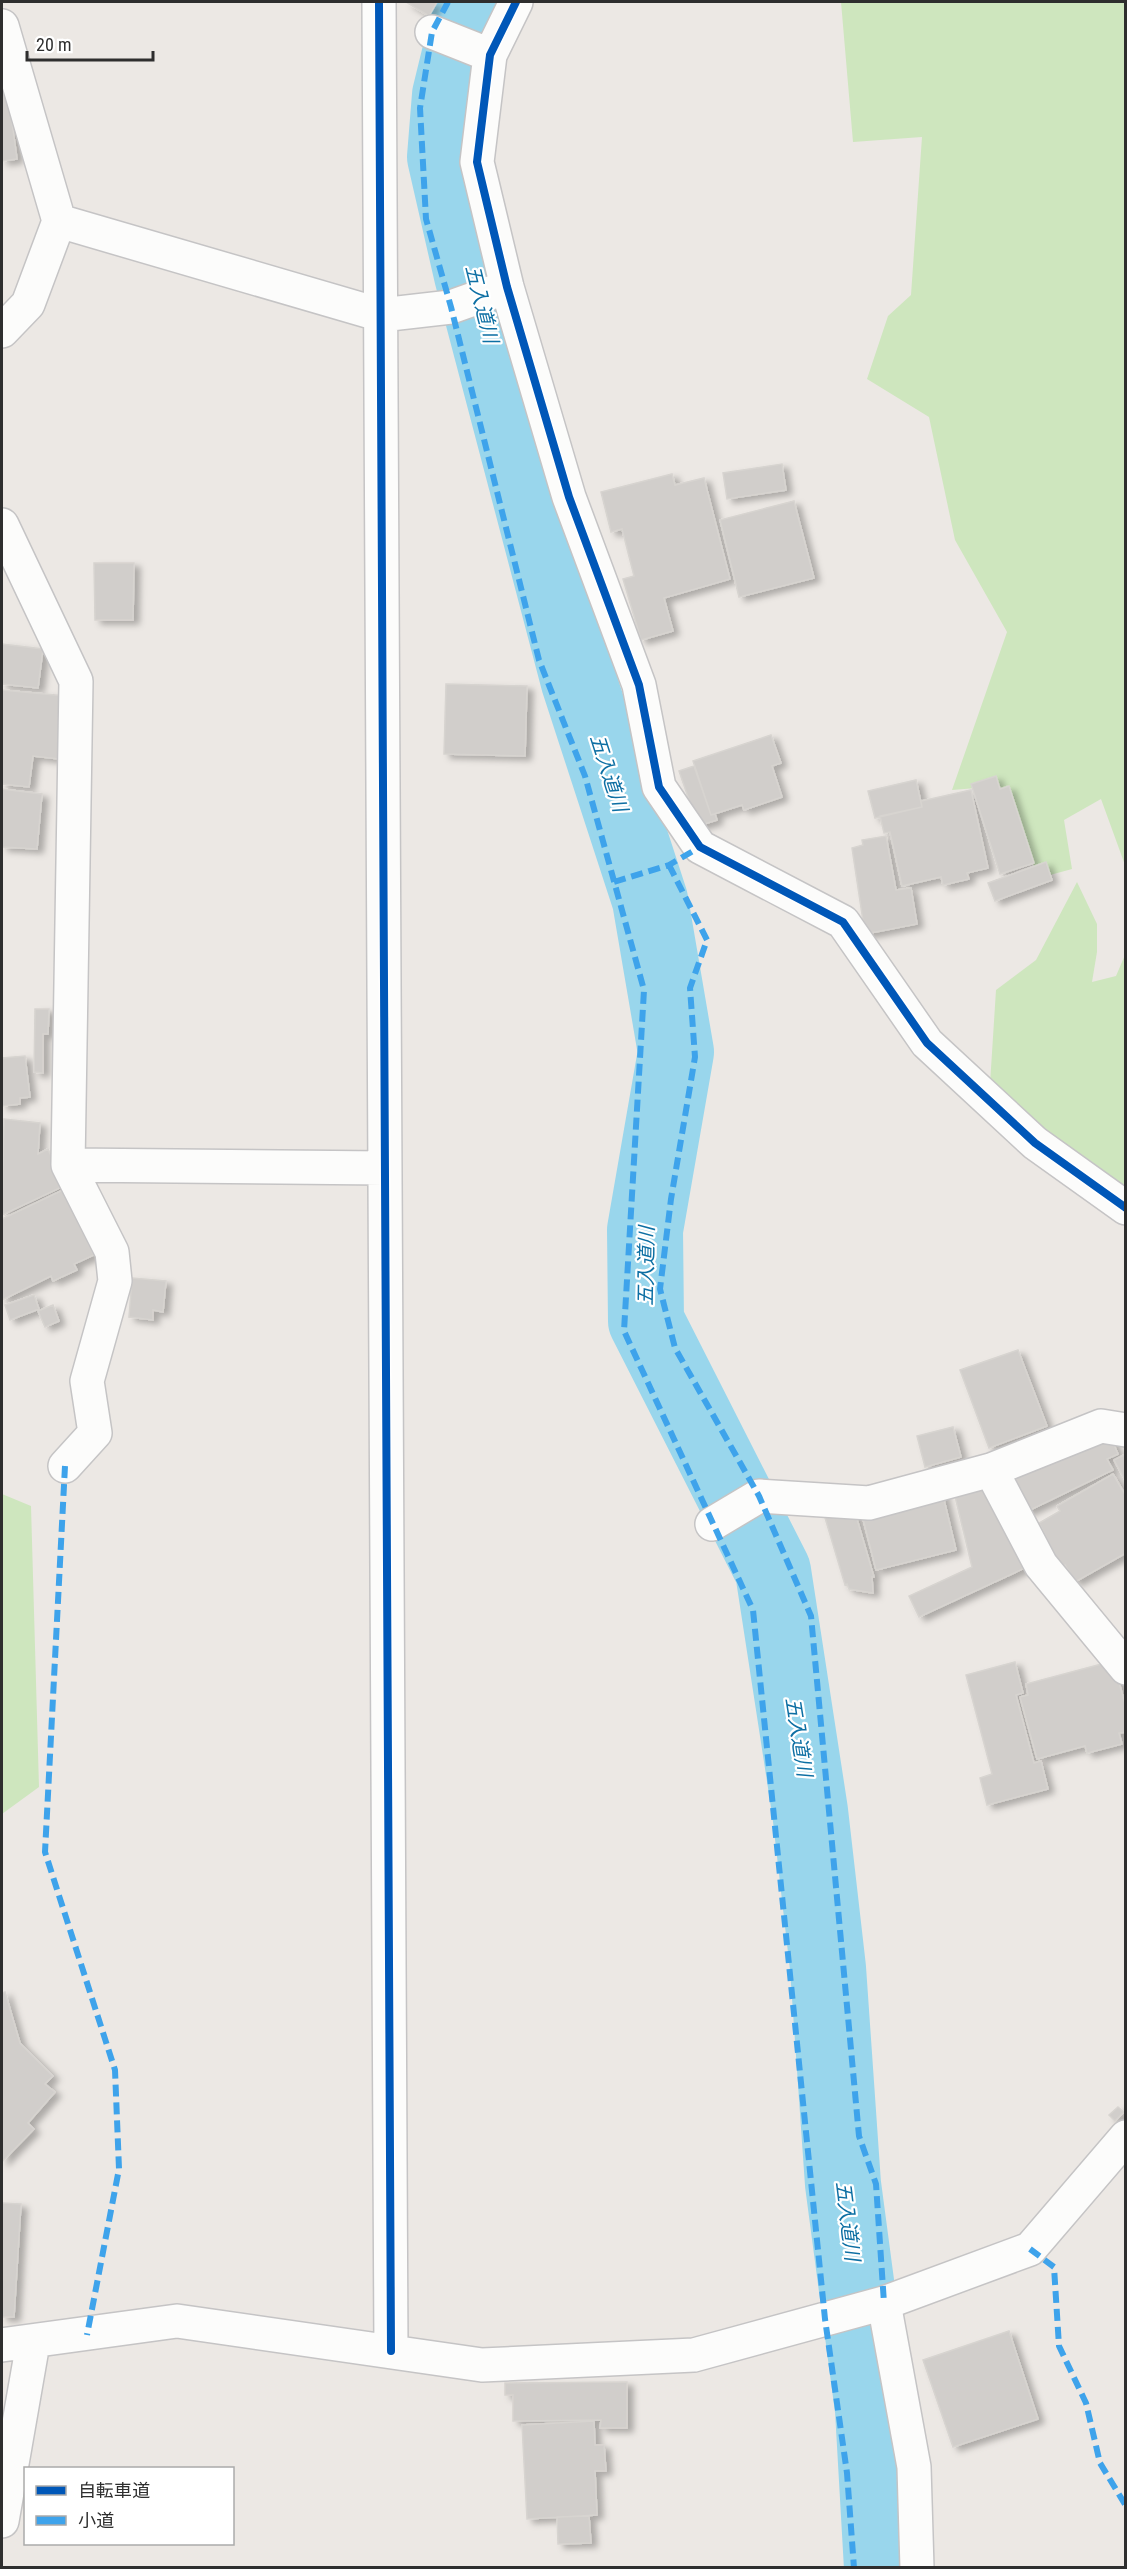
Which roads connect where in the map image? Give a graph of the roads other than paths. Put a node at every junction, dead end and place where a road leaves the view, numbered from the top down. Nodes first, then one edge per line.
1 (379, 2) edge
2 (512, 4) edge
3 (2, 26) edge
4 (432, 32) dead end
5 (490, 55) junction
6 (59, 221) junction
7 (507, 287) junction
8 (381, 315) junction
9 (2, 331) edge
10 (2, 525) edge
11 (68, 1165) junction
12 (385, 1168) junction
13 (1125, 1208) edge
14 (1125, 1430) edge
15 (65, 1466) dead end
16 (991, 1470) junction
17 (712, 1524) dead end
18 (1125, 1668) edge
19 (1125, 2137) edge
20 (884, 2302) junction
21 (17, 2344) edge
22 (391, 2350) junction
23 (2, 2521) edge
24 (917, 2568) edge

1 - 8 street
2 - 5 street
3 - 6 street
4 - 5 street
5 - 7 street
6 - 8 street
6 - 9 street
7 - 8 street
7 - 13 street
8 - 12 street
10 - 11 street
11 - 12 street
11 - 15 street
12 - 22 street
14 - 16 street
16 - 17 street
16 - 18 street
19 - 20 street
20 - 22 street
20 - 24 street
21 - 22 street
21 - 23 street

